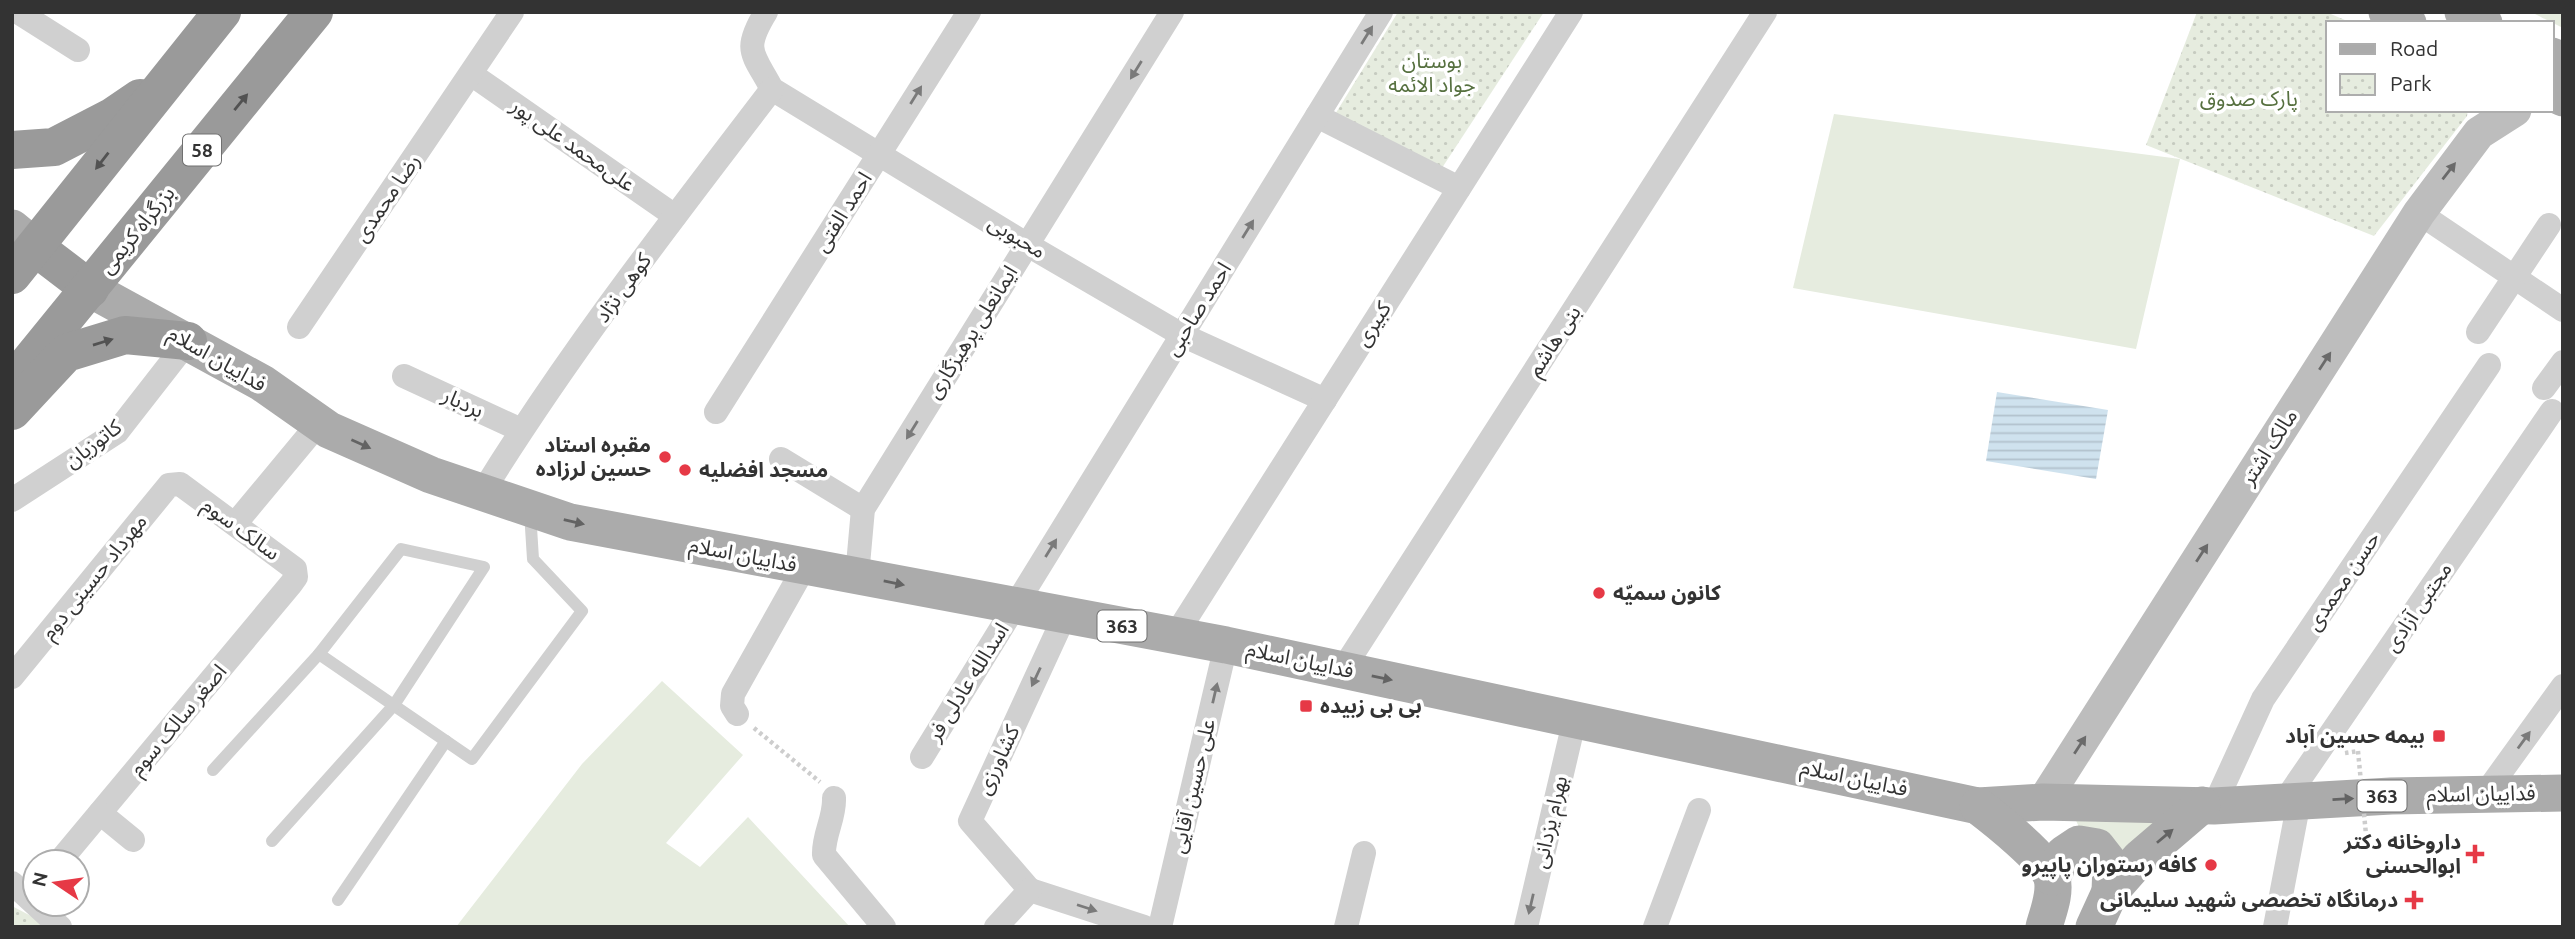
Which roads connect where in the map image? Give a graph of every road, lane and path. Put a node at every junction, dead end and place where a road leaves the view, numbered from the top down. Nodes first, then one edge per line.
1 (222, 12) edge
2 (314, 12) edge
3 (512, 12) edge
4 (968, 12) edge
5 (1172, 12) edge
6 (1381, 12) edge
7 (1571, 12) edge
8 (1765, 12) edge
9 (2387, 12) edge
10 (2462, 12) edge
11 (30, 15) edge
12 (2404, 21) edge
13 (2480, 21) edge
14 (760, 22) edge
15 (78, 50) dead end
16 (2554, 69) edge
17 (471, 74) junction
18 (162, 84) junction
19 (772, 89) junction
20 (2557, 89) edge
21 (2512, 112) edge
22 (1317, 116) junction
23 (12, 150) edge
24 (880, 153) junction
25 (1459, 188) junction
26 (2419, 213) junction
27 (675, 215) junction
28 (2549, 225) dead end
29 (1026, 244) junction
30 (18, 246) edge
31 (2514, 277) junction
32 (90, 289) junction
33 (2563, 310) edge
34 (299, 327) dead end
35 (2478, 332) dead end
36 (1182, 335) junction
37 (188, 341) junction
38 (2563, 362) edge
39 (2489, 365) dead end
40 (404, 376) dead end
41 (12, 383) edge
42 (1325, 400) junction
43 (12, 411) edge
44 (716, 412) dead end
45 (319, 423) junction
46 (521, 430) junction
47 (781, 459) dead end
48 (180, 484) joint
49 (482, 493) junction
50 (12, 500) edge
51 (530, 509) junction
52 (863, 509) junction
53 (235, 524) junction
54 (805, 566) junction
55 (857, 576) junction
56 (296, 577) joint
57 (1016, 606) junction
58 (1065, 615) junction
59 (1175, 636) junction
60 (1226, 645) junction
61 (318, 654) junction
62 (1343, 670) junction
63 (12, 677) edge
64 (2563, 686) edge
65 (394, 705) junction
66 (737, 714) joint
67 (1575, 718) junction
68 (446, 741) junction
69 (2345, 753) dead end
70 (922, 757) dead end
71 (213, 770) dead end
72 (2563, 793) edge
73 (2485, 794) junction
74 (834, 798) joint
75 (2043, 802) junction
76 (2291, 802) junction
77 (1978, 806) junction
78 (2208, 806) junction
79 (1699, 810) dead end
80 (100, 813) junction
81 (133, 840) dead end
82 (272, 841) dead end
83 (2382, 844) dead end
84 (71, 848) edge
85 (1364, 853) dead end
86 (2052, 877) junction
87 (1030, 890) junction
88 (2110, 891) junction
89 (338, 900) dead end
90 (884, 927) edge
91 (996, 927) edge
92 (1144, 927) edge
93 (1160, 927) edge
94 (1346, 927) edge
95 (1526, 927) edge
96 (1655, 927) edge
97 (2044, 927) edge
98 (2094, 927) edge
99 (2275, 927) edge

1 - 18 highway
32 -> 2 highway, بزرگراه کریمی / 58
3 - 17 street, رضا محمدی
24 -> 4 street, احمد الفتی
5 -> 29 street, ایمانعلی پرهیزگاری
22 -> 6 street, احمد صاحبی
7 - 25 street, کبیری
8 - 62 street, بنی هاشم
9 - 12 main road
10 - 13 main road
11 - 15 street
14 - 19 street, محبوبی
16 - 20 main road
17 - 27 street, علی‌محمد علی پور
17 - 34 street, رضا محمدی
18 - 23 highway
18 -> 30 highway
19 - 24 street, محبوبی
19 - 27 street, کوهی نژاد
26 -> 21 main road, مالک اشتر
22 - 25 street
36 -> 22 street, احمد صاحبی
24 - 29 street, محبوبی
24 - 44 street, احمد الفتی
25 - 42 street, کبیری
26 - 31 street
75 -> 26 main road, مالک اشتر
27 - 46 street, کوهی نژاد
28 - 31 street
29 - 36 street, محبوبی
29 -> 52 street, ایمانعلی پرهیزگاری
30 - 32 highway
31 - 33 street
31 - 35 street
32 - 37 main road, فداییان اسلام / 363
32 - 41 highway, بزرگراه کریمی / 58
36 - 42 street, محبوبی
57 -> 36 street, احمد صاحبی
43 -> 37 highway
37 - 45 main road, فداییان اسلام / 363
37 - 50 street, کاتوزیان
38 - 76 street, مجتبی آزادی
39 - 78 street, حسن محمدی
40 - 46 street, بردبار
42 - 59 street, کبیری
45 -> 49 main road, فداییان اسلام / 363
45 - 53 street
46 - 49 street, کوهی نژاد
47 - 52 street
48 - 53 street, سالک سوم
48 - 63 street, مهرداد حسینی دوم
49 - 51 main road, فداییان اسلام / 363
51 -> 54 main road, فداییان اسلام / 363
51 - 68 lane
52 - 55 street
53 - 56 street, سالک سوم
54 - 55 main road, فداییان اسلام / 363
54 - 66 street
55 -> 57 main road, فداییان اسلام / 363
56 - 80 street, اصغر سالک سوم
57 - 58 main road, فداییان اسلام / 363
57 - 70 street, اسدالله عادلی فر
58 - 59 main road, فداییان اسلام / 363
58 -> 87 street, کشاورزی
59 - 60 main road, فداییان اسلام / 363
60 - 62 main road, فداییان اسلام / 363
93 -> 60 street, علی حسین آقایی
61 - 65 lane
61 - 65 lane
61 - 71 lane
62 -> 67 main road, فداییان اسلام / 363
73 -> 64 street
65 - 68 lane
65 - 82 lane
66 - 74 path
67 - 77 main road, فداییان اسلام / 363
67 -> 95 street, بهرام یزدانی
68 - 89 lane
69 - 83 path, bridge
72 - 73 main road, فداییان اسلام / 363
76 -> 73 main road, فداییان اسلام / 363
74 - 90 street
75 - 77 main road, فداییان اسلام / 363
75 - 78 main road, فداییان اسلام / 363
76 - 78 main road, فداییان اسلام / 363
76 - 99 street
77 - 86 main road
88 -> 78 main road
79 - 96 street
80 - 81 street
80 - 84 street, اصغر سالک سوم
85 - 94 street
86 - 88 main road
86 - 97 main road
87 - 91 street
87 -> 92 street
88 - 98 main road

